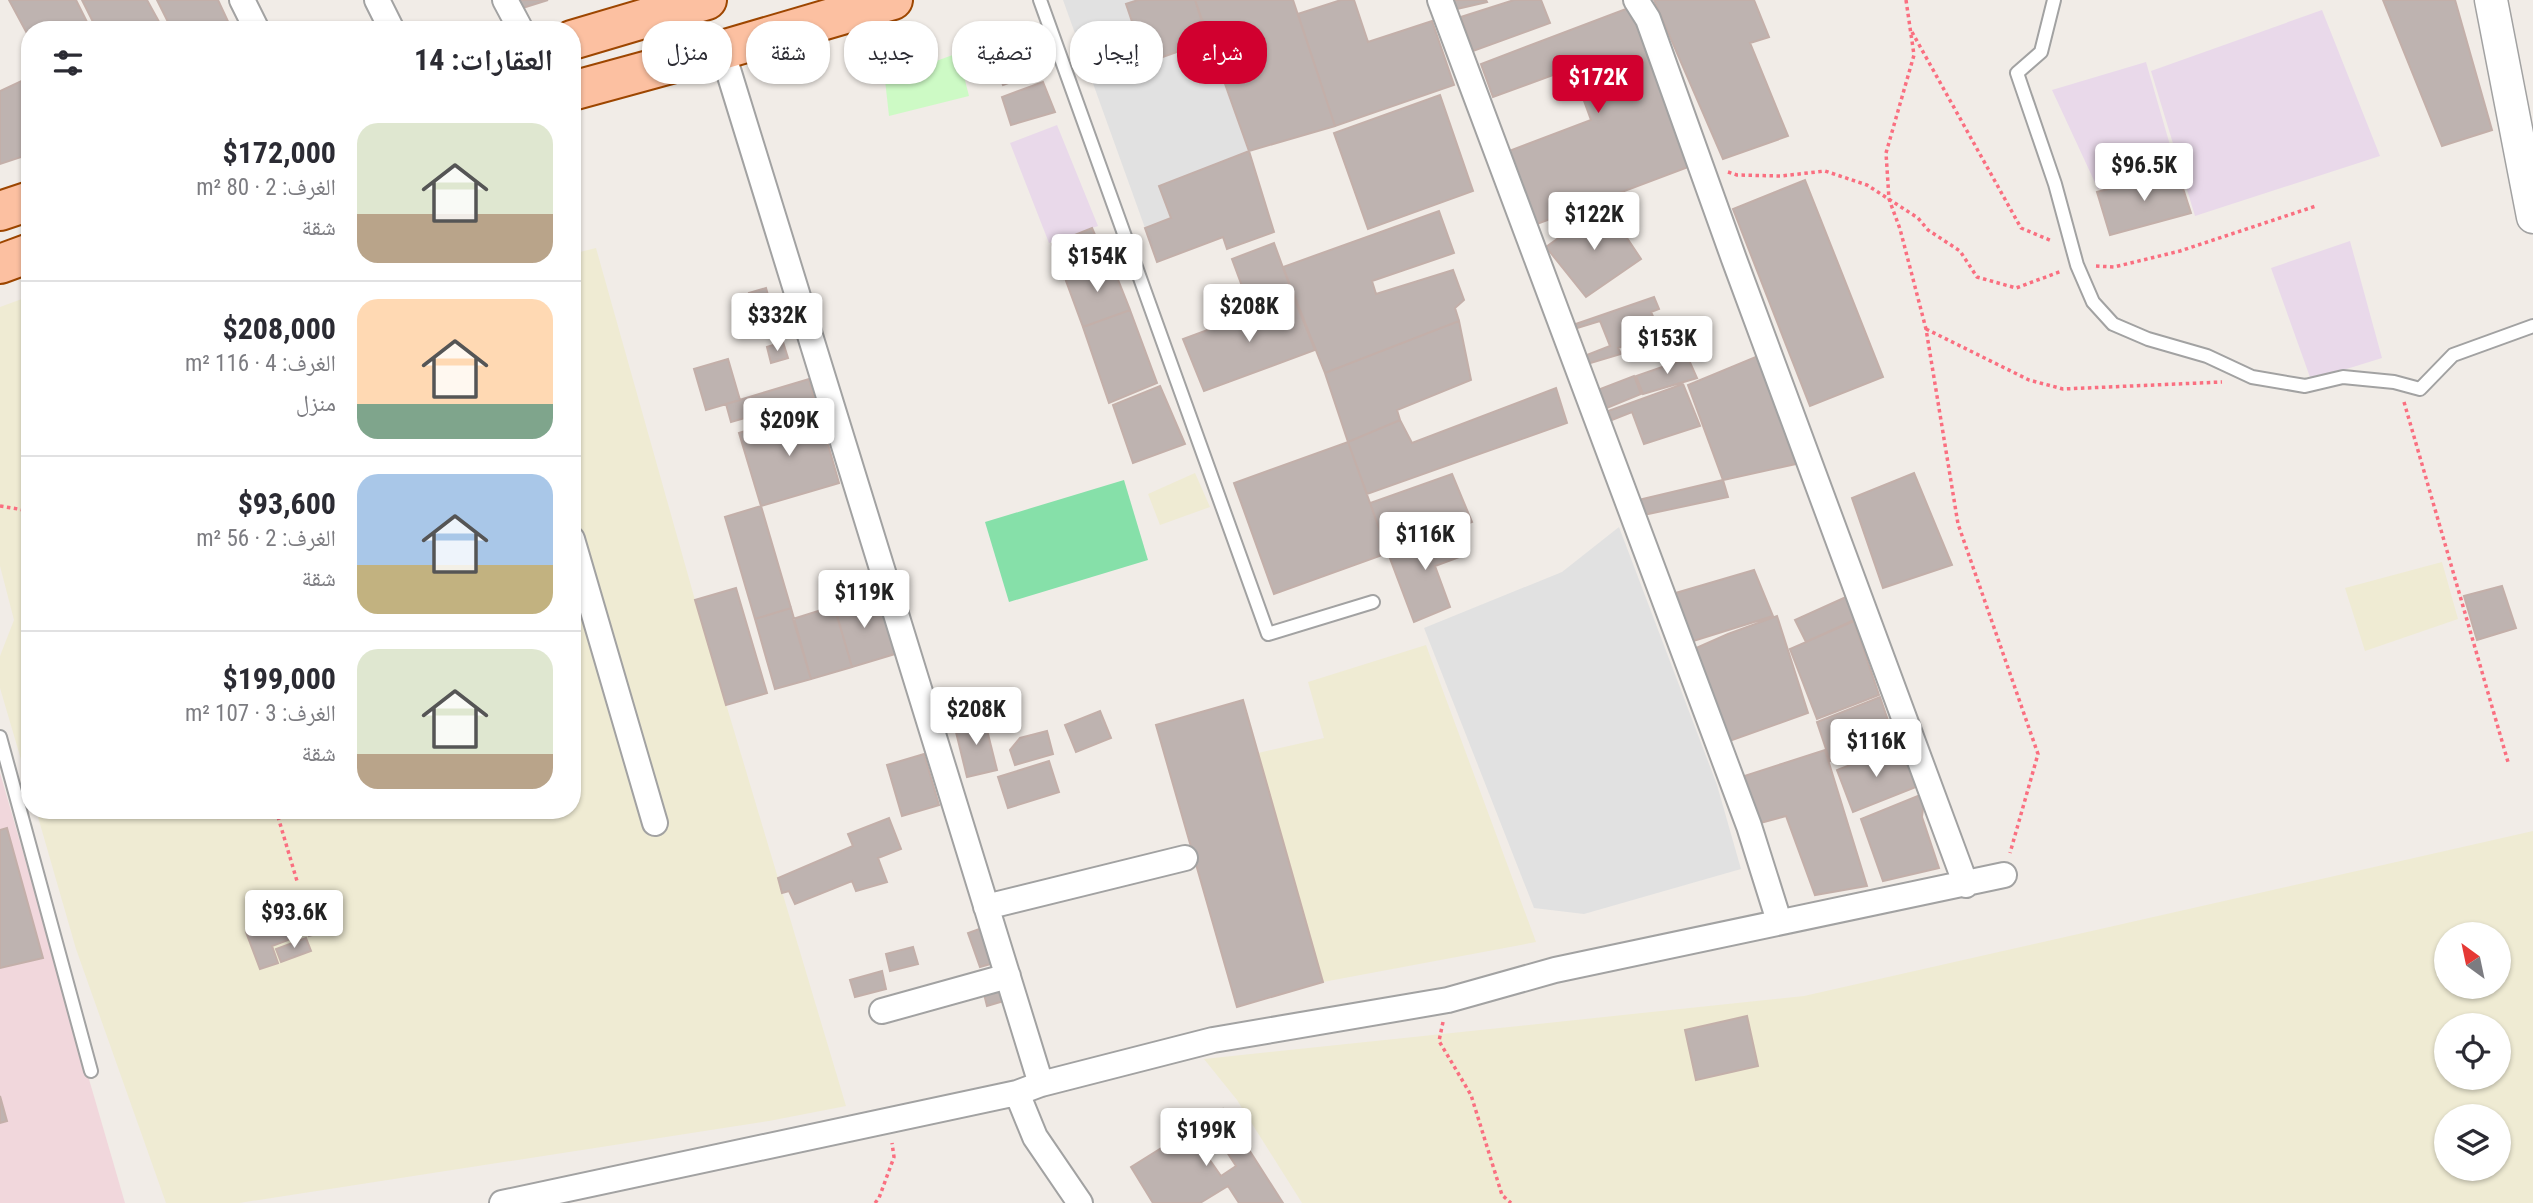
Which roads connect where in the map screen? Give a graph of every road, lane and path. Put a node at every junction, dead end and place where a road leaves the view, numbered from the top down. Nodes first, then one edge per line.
1 (242, 0) edge
2 (377, 0) edge
3 (505, 0) edge
4 (707, 0) edge
5 (893, 0) edge
6 (1040, 0) edge
7 (1440, 0) edge
8 (1636, 0) edge
9 (1906, 0) edge
10 (2054, 0) edge
11 (2491, 0) edge
12 (252, 21) edge
13 (388, 21) edge
14 (516, 21) edge
15 (1910, 27) junction
16 (581, 37) edge
17 (732, 47) edge
18 (642, 72) edge
19 (732, 82) edge
20 (581, 89) edge
21 (1699, 163) junction
22 (1889, 199) junction
23 (21, 204) edge
24 (2316, 206) dead end
25 (0, 211) edge
26 (2533, 217) edge
27 (2073, 250) junction
28 (21, 256) edge
29 (0, 264) edge
30 (2077, 265) junction
31 (2533, 327) edge
32 (1926, 329) junction
33 (2252, 377) junction
34 (2399, 383) junction
35 (0, 506) edge
36 (21, 510) edge
37 (581, 569) edge
38 (1373, 602) dead end
39 (0, 737) edge
40 (2508, 762) dead end
41 (21, 814) edge
42 (22, 819) edge
43 (279, 819) edge
44 (656, 823) dead end
45 (1185, 858) dead end
46 (2004, 875) joint
47 (297, 881) dead end
48 (1966, 885) junction
49 (986, 907) junction
50 (1779, 921) junction
51 (1008, 976) junction
52 (1448, 1000) junction
53 (882, 1011) dead end
54 (91, 1071) dead end
55 (1041, 1084) junction
56 (1017, 1093) junction
57 (890, 1119) junction
58 (584, 1195) edge
59 (502, 1203) edge
60 (875, 1203) edge
61 (1080, 1203) edge
62 (1511, 1203) edge

1 - 12 street
2 - 13 street
3 - 14 street
4 - 16 main road
5 - 17 main road
6 - 38 lane
7 - 50 street
8 - 21 street
9 - 15 path
10 - 27 lane
11 - 26 street
15 - 22 path
15 - 27 path
18 - 20 main road
19 - 49 street
21 - 22 path
21 - 48 street
22 - 30 path
22 - 32 path
23 - 25 main road
24 - 30 path
27 - 30 lane
28 - 29 main road
30 - 33 lane
31 - 34 lane
32 - 33 path
32 - 46 path
33 - 34 lane
34 - 40 path
35 - 36 path
37 - 44 street
39 - 41 lane
42 - 54 lane
43 - 47 path
45 - 49 street
46 - 48 street
48 - 50 street
49 - 51 street
50 - 52 street
51 - 53 street
51 - 55 street
52 - 55 street
52 - 62 path
55 - 56 street
56 - 57 street
56 - 61 street
57 - 58 street
57 - 60 path
58 - 59 street

